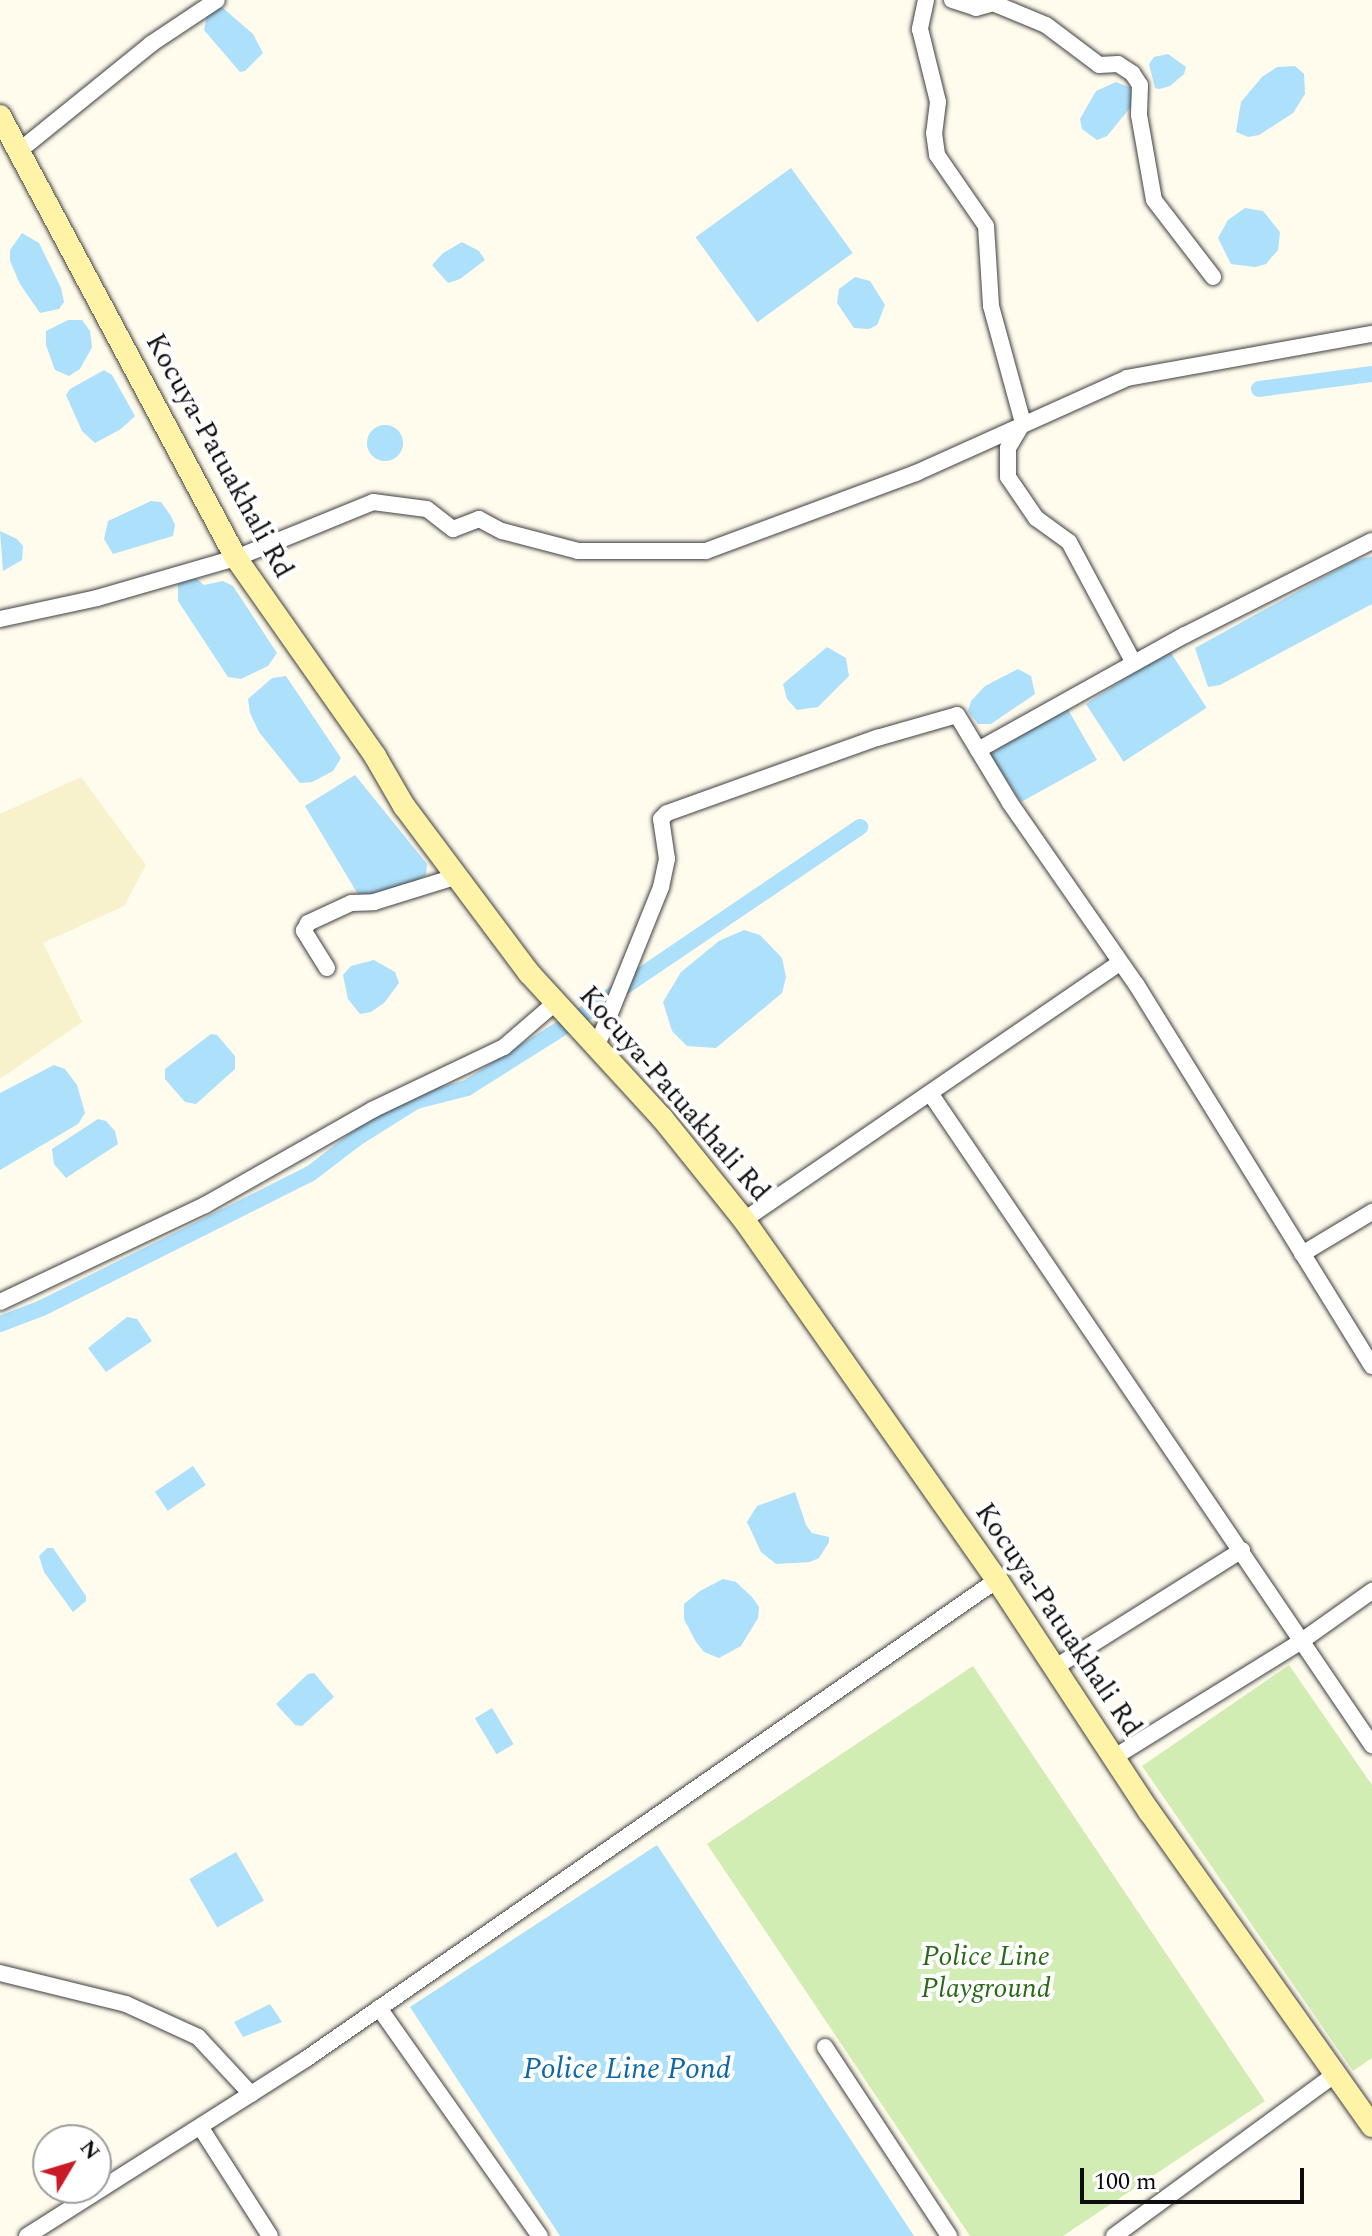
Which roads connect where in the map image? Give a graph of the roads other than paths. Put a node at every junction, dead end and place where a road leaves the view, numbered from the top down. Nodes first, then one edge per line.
1 (217, 0) edge
2 (926, 0) edge
3 (952, 0) edge
4 (981, 4) edge
5 (0, 116) edge
6 (19, 151) junction
7 (1213, 277) dead end
8 (1372, 334) edge
9 (1023, 423) junction
10 (1372, 541) edge
11 (236, 558) junction
12 (0, 619) edge
13 (1134, 663) junction
14 (978, 750) junction
15 (455, 877) junction
16 (1118, 964) junction
17 (327, 968) dead end
18 (555, 1003) junction
19 (590, 1042) junction
20 (930, 1093) junction
21 (1372, 1212) edge
22 (744, 1220) junction
23 (1302, 1254) junction
24 (0, 1302) edge
25 (1372, 1366) edge
26 (1242, 1550) junction
27 (997, 1580) junction
28 (1372, 1591) edge
29 (1303, 1640) junction
30 (1054, 1668) junction
31 (1372, 1745) edge
32 (1113, 1758) junction
33 (0, 1973) edge
34 (379, 2008) junction
35 (825, 2047) dead end
36 (1335, 2074) junction
37 (251, 2094) junction
38 (1372, 2126) edge
39 (201, 2128) junction
40 (27, 2236) edge
41 (270, 2236) edge
42 (540, 2236) edge
43 (949, 2236) edge
44 (1114, 2236) edge

1 - 6 street
2 - 9 street
3 - 4 street
4 - 7 street
5 - 6 main road, Kocuya-Patuakhali Rd
6 - 11 main road, Kocuya-Patuakhali Rd
8 - 9 street
9 - 11 street
9 - 13 street
10 - 13 street
11 - 12 street
11 - 15 main road, Kocuya-Patuakhali Rd
13 - 14 street
14 - 16 street
14 - 19 street
15 - 17 street
15 - 18 main road, Kocuya-Patuakhali Rd
16 - 20 street
16 - 23 street
18 - 19 main road, Kocuya-Patuakhali Rd
18 - 24 street
19 - 22 main road, Kocuya-Patuakhali Rd
20 - 22 street
20 - 26 street
21 - 23 street
22 - 27 main road, Kocuya-Patuakhali Rd
23 - 25 street
26 - 29 street
26 - 30 street
27 - 30 main road, Kocuya-Patuakhali Rd
27 - 34 street
28 - 29 street
29 - 31 street
29 - 32 street
30 - 32 main road, Kocuya-Patuakhali Rd
32 - 36 main road, Kocuya-Patuakhali Rd
33 - 37 street
34 - 37 street
34 - 42 street
35 - 43 street
36 - 38 main road, Kocuya-Patuakhali Rd
36 - 44 street
37 - 39 street
39 - 40 street
39 - 41 street

